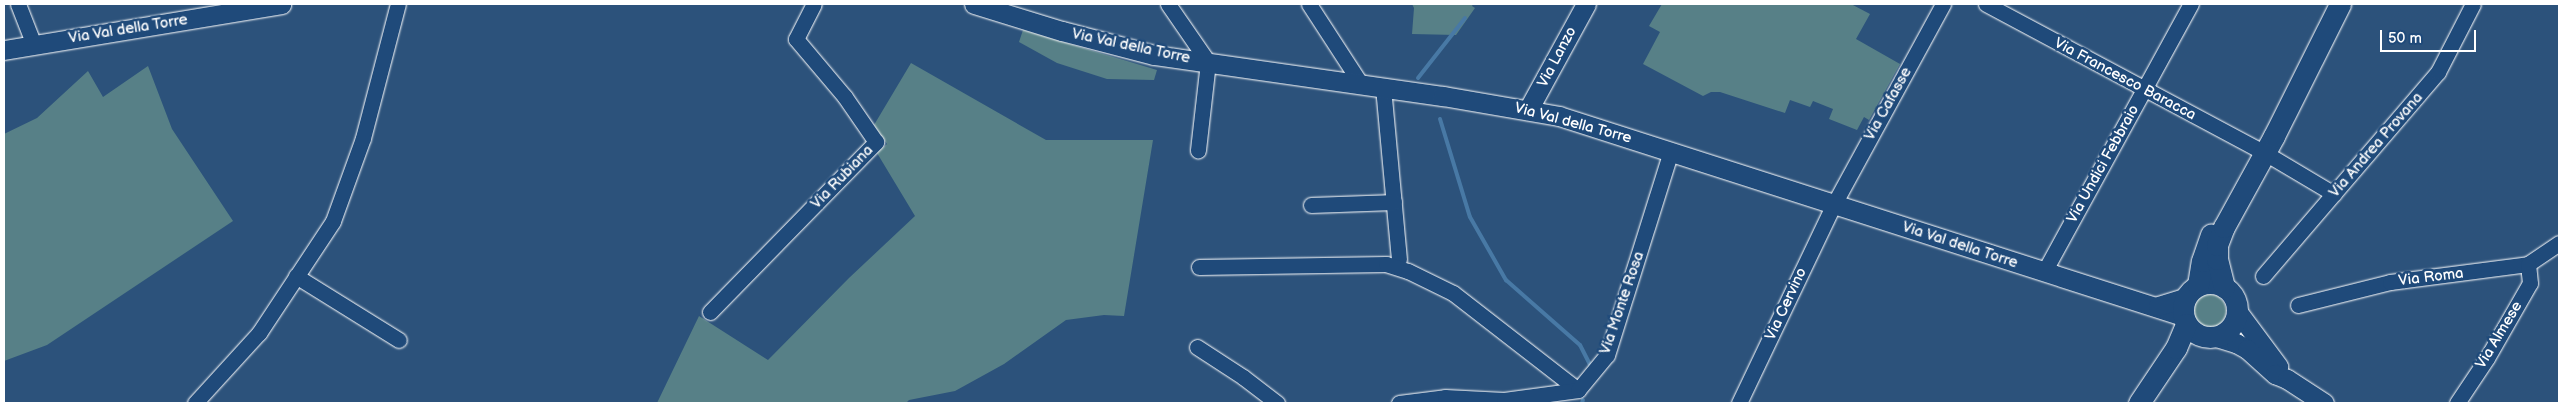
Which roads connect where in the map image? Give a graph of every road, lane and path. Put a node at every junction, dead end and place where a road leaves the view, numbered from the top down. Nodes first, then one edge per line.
1 (18, 4) edge
2 (281, 4) edge
3 (398, 4) edge
4 (814, 4) edge
5 (974, 4) edge
6 (1168, 4) edge
7 (1309, 4) edge
8 (1586, 4) edge
9 (1943, 4) edge
10 (1986, 4) edge
11 (2191, 4) edge
12 (2340, 4) edge
13 (2473, 4) edge
14 (34, 45) junction
15 (4, 50) edge
16 (1208, 62) junction
17 (1361, 84) junction
18 (1383, 87) junction
19 (2144, 90) junction
20 (1528, 110) junction
21 (1198, 150) dead end
22 (1671, 151) junction
23 (2261, 151) junction
24 (2334, 194) junction
25 (1394, 202) junction
26 (1834, 204) junction
27 (1311, 205) dead end
28 (2559, 232) edge
29 (2559, 243) edge
30 (1399, 259) dead end
31 (2528, 264) junction
32 (1199, 267) dead end
33 (2044, 272) junction
34 (296, 276) junction
35 (2263, 276) dead end
36 (2224, 287) junction
37 (2298, 305) dead end
38 (2188, 306) junction
39 (2237, 311) junction
40 (710, 312) dead end
41 (2212, 337) junction
42 (399, 340) dead end
43 (1197, 347) dead end
44 (2288, 379) junction
45 (2155, 382) junction
46 (1578, 390) junction
47 (195, 403) edge
48 (1277, 403) edge
49 (1399, 403) edge
50 (1738, 403) edge
51 (2139, 403) edge
52 (2324, 403) edge
53 (2456, 403) edge

1 - 14 street
2 - 14 street, Via Val della Torre
3 - 34 street
4 - 40 street, Via Rubiana
5 - 16 street, Via Val della Torre
6 - 16 street
7 - 17 street
8 - 20 street, Via Lanzo
9 - 26 street, Via Cafasse
10 - 19 street, Via Francesco Baracca
11 - 19 street, Via Undici Febbraio
12 - 23 main road
13 - 24 street, Via Andrea Provana
14 - 15 street, Via Val della Torre
16 - 17 street, Via Val della Torre
16 - 21 street
17 - 18 street, Via Val della Torre
18 - 20 street, Via Val della Torre
18 - 25 street
19 - 23 street, Via Francesco Baracca
19 - 33 street, Via Undici Febbraio
20 - 22 street, Via Val della Torre
22 - 26 street, Via Val della Torre
22 - 46 street, Via Monte Rosa
23 - 24 street, Via Francesco Baracca
23 - 36 main road
23 - 38 main road
24 - 35 street, Via Andrea Provana
25 - 27 street
25 - 30 street
26 - 33 street, Via Val della Torre
26 - 50 street, Via Cervino
28 - 31 street
29 - 31 street, Via Roma
31 - 37 street, Via Roma
31 - 53 street, Via Almese
32 - 46 street
33 - 38 street, Via Val della Torre
34 - 42 street
34 - 47 street
36 - 38 main road
36 - 39 main road
38 - 41 main road
38 - 45 main road
39 - 41 main road
39 - 44 street
41 - 44 street
41 - 45 main road
43 - 48 street
44 - 52 street
45 - 51 main road
46 - 49 street

